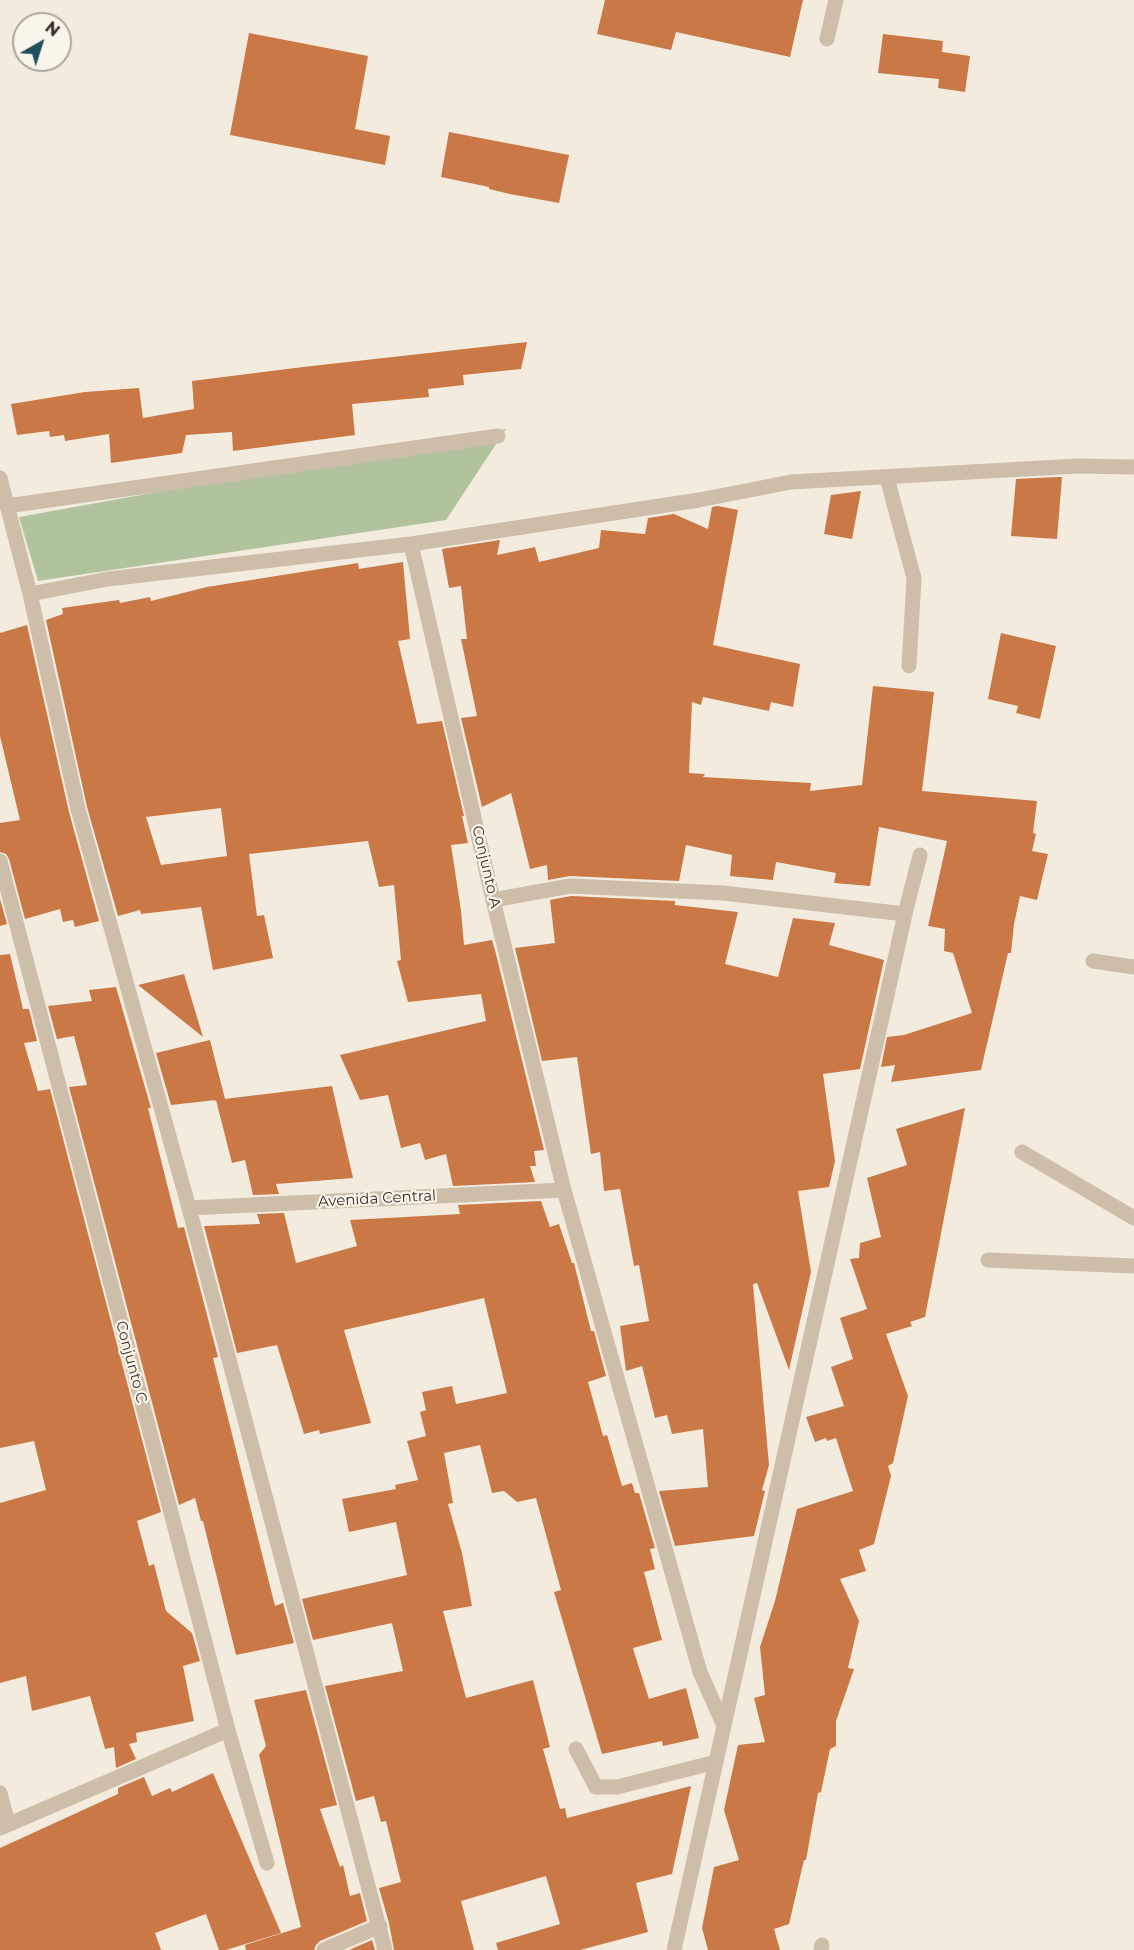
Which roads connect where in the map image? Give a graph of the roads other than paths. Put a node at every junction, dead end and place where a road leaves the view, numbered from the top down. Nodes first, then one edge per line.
1 (836, 0) edge
2 (827, 39) dead end
3 (498, 436) dead end
4 (1134, 467) edge
5 (0, 478) edge
6 (887, 478) junction
7 (7, 506) junction
8 (411, 544) junction
9 (30, 594) junction
10 (909, 666) dead end
11 (920, 855) dead end
12 (0, 861) edge
13 (493, 900) junction
14 (904, 914) junction
15 (1093, 961) dead end
16 (1134, 967) edge
17 (1022, 1152) dead end
18 (564, 1190) junction
19 (189, 1208) junction
20 (1134, 1218) edge
21 (988, 1260) dead end
22 (1134, 1266) edge
23 (724, 1726) junction
24 (228, 1730) junction
25 (576, 1749) dead end
26 (716, 1762) junction
27 (0, 1794) edge
28 (4, 1826) edge
29 (267, 1863) dead end
30 (380, 1926) junction
31 (324, 1950) edge
32 (385, 1950) edge
33 (674, 1950) edge

1 - 2 street
3 - 7 street
4 - 6 street
5 - 7 street
6 - 8 street
6 - 10 street
7 - 9 street
8 - 9 street
8 - 13 street, Conjunto A
9 - 19 street
11 - 14 street
12 - 24 street, Conjunto C
13 - 14 street
13 - 18 street, Conjunto A
14 - 23 street
15 - 16 street
17 - 20 street
18 - 19 street, Avenida Central
18 - 23 street, Conjunto A
19 - 30 street
21 - 22 street
23 - 26 street
24 - 28 street
24 - 29 street, Conjunto C
25 - 26 street
26 - 33 street
27 - 28 street
30 - 31 street
30 - 32 street

